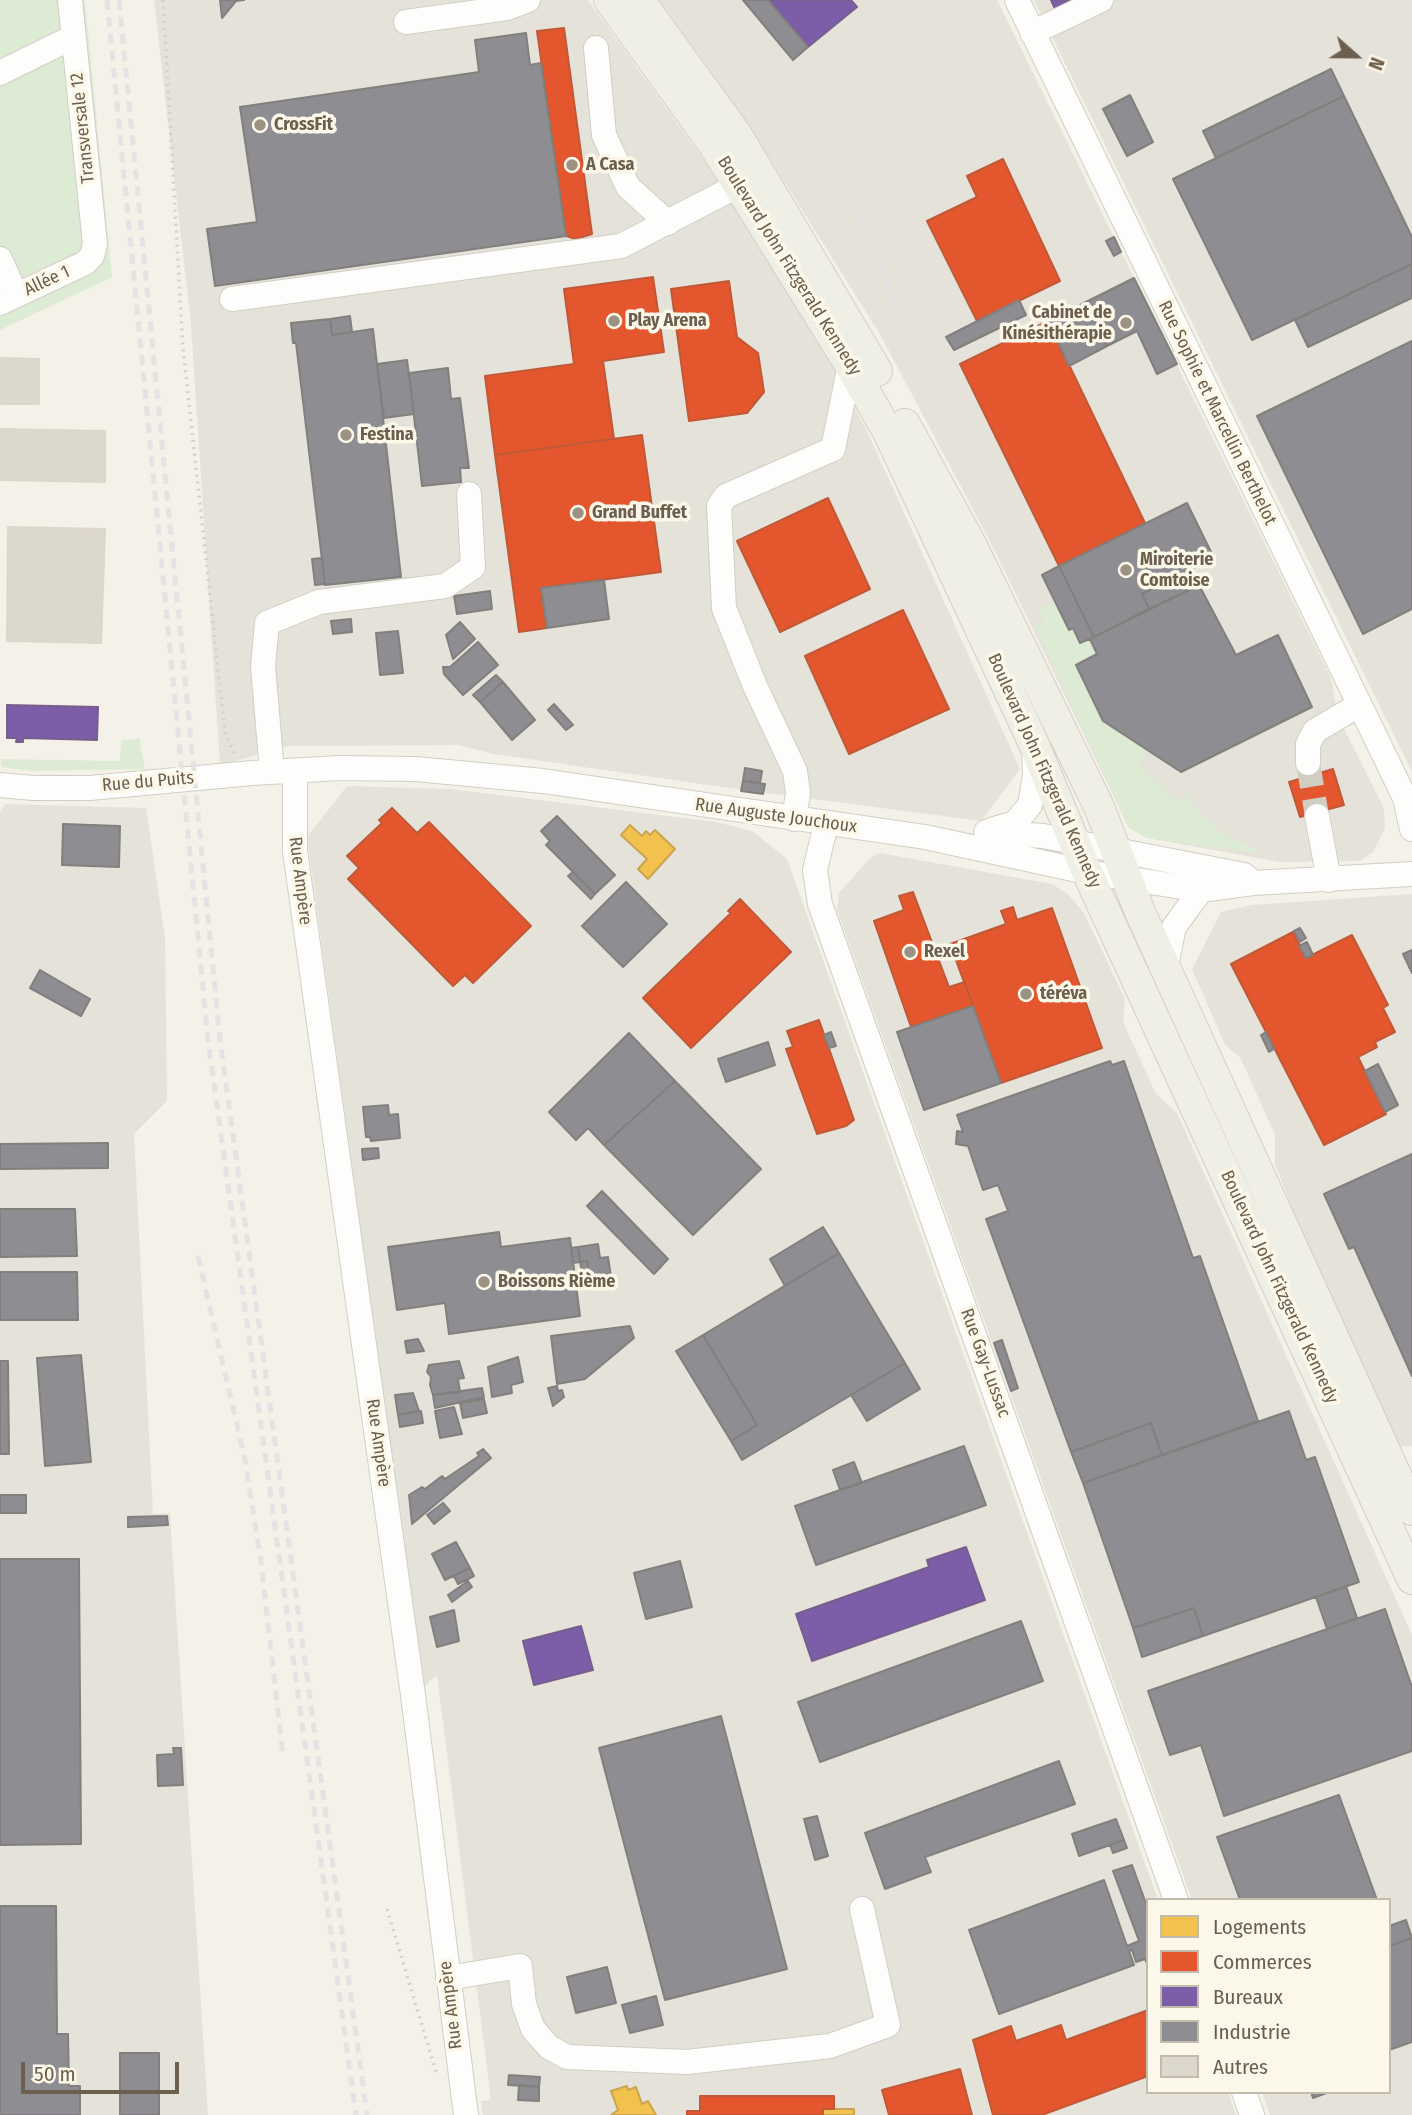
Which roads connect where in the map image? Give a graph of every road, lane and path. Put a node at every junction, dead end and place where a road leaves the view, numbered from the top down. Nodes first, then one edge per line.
1 (70, 0) edge
2 (163, 0) edge
3 (528, 0) edge
4 (609, 0) edge
5 (639, 0) edge
6 (1017, 0) edge
7 (1101, 0) edge
8 (406, 22) dead end
9 (1032, 33) junction
10 (73, 37) junction
11 (596, 48) dead end
12 (3, 64) edge
13 (739, 185) junction
14 (668, 223) junction
15 (92, 256) joint
16 (0, 259) edge
17 (8, 299) edge
18 (232, 299) dead end
19 (850, 365) junction
20 (468, 494) dead end
21 (1359, 705) junction
22 (1033, 743) junction
23 (239, 762) dead end
24 (1308, 763) tunnel mouth
25 (283, 771) junction
26 (0, 785) edge
27 (1317, 816) tunnel mouth
28 (794, 819) junction
29 (826, 824) junction
30 (1412, 829) edge
31 (986, 832) junction
32 (925, 836) junction
33 (1076, 843) junction
34 (1122, 865) junction
35 (1087, 872) junction
36 (1412, 874) edge
37 (1329, 880) junction
38 (1253, 883) junction
39 (1201, 890) junction
40 (1166, 965) junction
41 (1412, 1510) edge
42 (1412, 1578) edge
43 (1175, 1898) edge
44 (387, 1909) dead end
45 (862, 1909) dead end
46 (448, 1978) junction
47 (461, 2088) junction
48 (1245, 2094) edge
49 (466, 2115) edge
50 (1252, 2115) edge

1 - 10 street, Transversale 12
2 - 23 path
3 - 8 street
4 - 13 main road, Boulevard John Fitzgerald Kennedy
5 - 34 main road, Boulevard John Fitzgerald Kennedy
6 - 9 street, Rue Sophie et Marcellin Berthelot
7 - 9 street
9 - 21 street, Rue Sophie et Marcellin Berthelot
10 - 12 street
10 - 15 street, Transversale 12
11 - 14 street
13 - 14 street
13 - 19 main road, Boulevard John Fitzgerald Kennedy
14 - 18 street
15 - 17 street, Allée 1
16 - 17 street
19 - 22 main road, Boulevard John Fitzgerald Kennedy
19 - 28 street
20 - 25 street, Rue Ampère
21 - 24 street
21 - 30 street, Rue Sophie et Marcellin Berthelot
22 - 31 street
22 - 33 main road, Boulevard John Fitzgerald Kennedy
25 - 26 street, Rue du Puits
25 - 28 street, Rue Auguste Jouchoux
25 - 46 street, Rue Ampère
27 - 37 street
28 - 29 street, Rue Auguste Jouchoux
29 - 32 street, Rue Auguste Jouchoux
29 - 43 street, Rue Gay-Lussac
31 - 32 street
31 - 33 street, Rue Auguste Jouchoux
32 - 35 street, Rue Auguste Jouchoux
33 - 34 street, Rue Auguste Jouchoux
33 - 35 main road, Boulevard John Fitzgerald Kennedy
34 - 35 street, Rue Auguste Jouchoux
34 - 38 street, Rue Auguste Jouchoux
34 - 39 street, Rue Auguste Jouchoux
34 - 40 main road, Boulevard John Fitzgerald Kennedy
35 - 42 main road, Boulevard John Fitzgerald Kennedy
36 - 37 street, Rue Auguste Jouchoux
37 - 38 street, Rue Auguste Jouchoux
38 - 39 street, Rue Auguste Jouchoux
39 - 40 street
40 - 41 main road, Boulevard John Fitzgerald Kennedy
44 - 47 path
45 - 46 street
46 - 47 street, Rue Ampère
47 - 49 street, Rue Ampère
48 - 50 street

